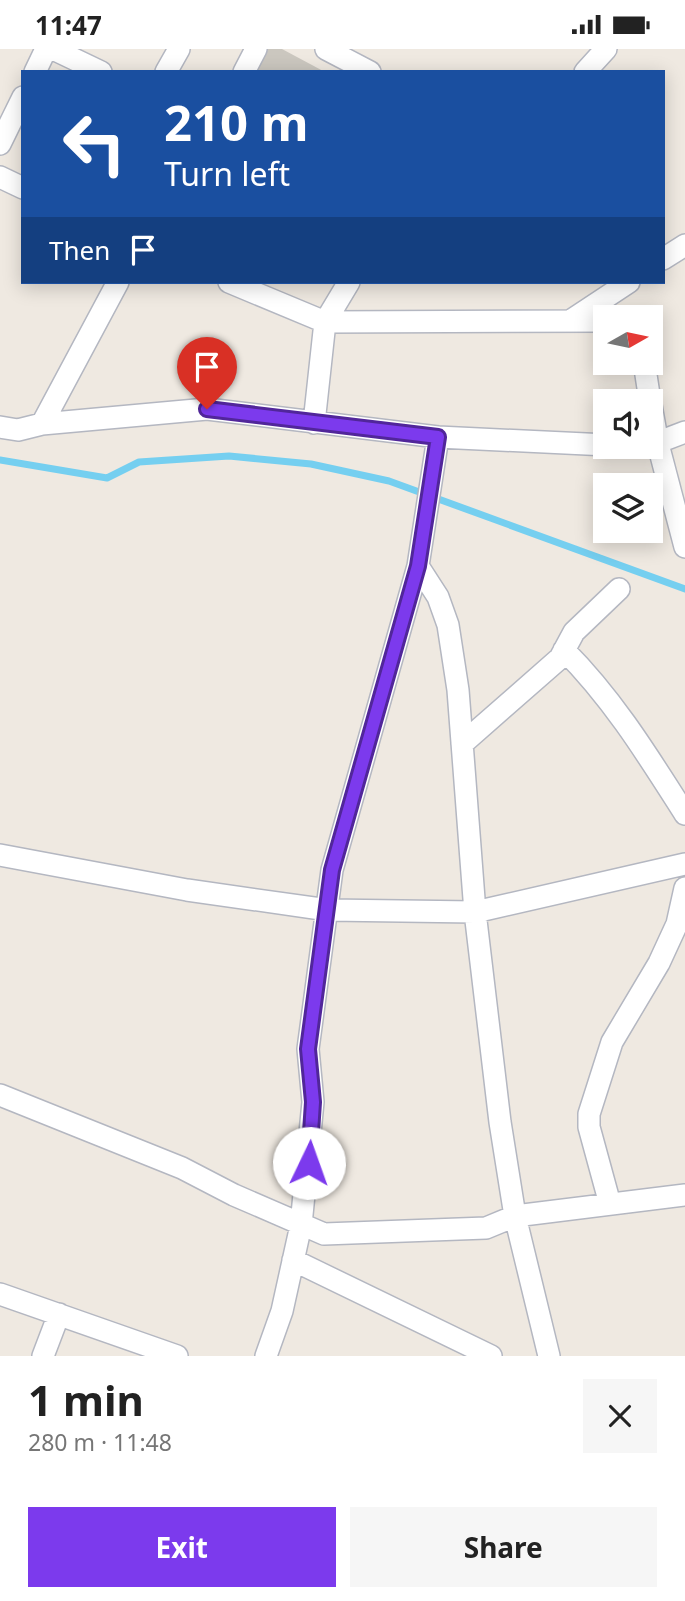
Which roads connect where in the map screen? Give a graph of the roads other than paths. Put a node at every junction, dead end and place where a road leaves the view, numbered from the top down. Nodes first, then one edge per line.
1 (46, 49) edge
2 (53, 49) edge
3 (179, 49) edge
4 (256, 49) edge
5 (326, 49) edge
6 (606, 49) edge
7 (36, 70) edge
8 (98, 70) edge
9 (167, 70) edge
10 (245, 70) edge
11 (366, 70) edge
12 (587, 70) edge
13 (21, 101) edge
14 (0, 144) edge
15 (0, 177) edge
16 (21, 187) edge
17 (685, 245) edge
18 (665, 258) edge
19 (117, 284) edge
20 (234, 284) edge
21 (348, 284) edge
22 (626, 284) edge
23 (570, 321) junction
24 (593, 321) edge
25 (325, 322) junction
26 (314, 423) junction
27 (41, 424) junction
28 (0, 427) edge
29 (685, 432) edge
30 (438, 437) junction
31 (663, 441) edge
32 (593, 444) edge
33 (659, 459) edge
34 (685, 547) edge
35 (418, 566) junction
36 (619, 589) dead end
37 (565, 650) junction
38 (462, 744) junction
39 (685, 814) edge
40 (0, 855) edge
41 (685, 864) edge
42 (685, 888) edge
43 (328, 910) junction
44 (475, 912) junction
45 (0, 1095) edge
46 (685, 1195) edge
47 (610, 1204) junction
48 (515, 1216) junction
49 (301, 1225) junction
50 (293, 1260) junction
51 (0, 1294) edge
52 (59, 1314) junction
53 (43, 1356) edge
54 (177, 1356) edge
55 (265, 1356) edge
56 (491, 1356) edge
57 (548, 1356) edge

1 - 7 street
2 - 8 street
3 - 9 street
4 - 10 street
5 - 11 street
6 - 12 street
13 - 14 street
15 - 16 street
17 - 18 street
19 - 27 street
20 - 25 street
21 - 25 street
22 - 23 street
23 - 24 street
23 - 25 street
25 - 26 street
26 - 27 street
26 - 30 street
27 - 28 street
29 - 31 street
30 - 32 street
30 - 35 street
33 - 34 street
35 - 38 street
35 - 43 street
36 - 37 street
37 - 38 street
37 - 39 street
38 - 44 street
40 - 43 street
41 - 44 street
42 - 47 street
43 - 44 street
43 - 49 street
44 - 48 street
45 - 49 street
46 - 47 street
47 - 48 street
48 - 49 street
48 - 57 street
49 - 50 street
50 - 55 street
50 - 56 street
51 - 52 street
52 - 53 street
52 - 54 street

